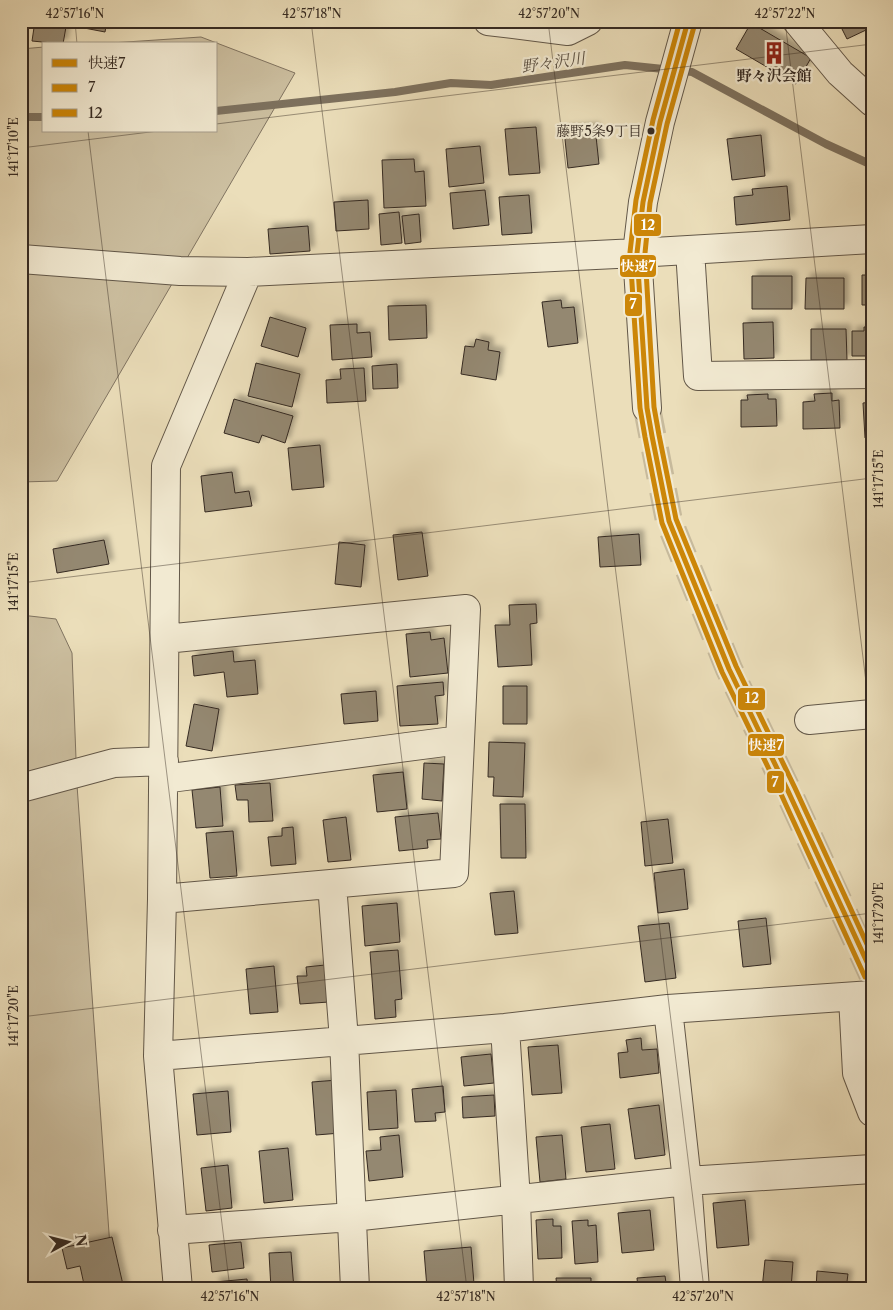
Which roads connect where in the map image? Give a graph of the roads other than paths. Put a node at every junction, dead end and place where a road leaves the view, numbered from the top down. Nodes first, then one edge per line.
1 (488, 21) edge
2 (588, 21) edge
3 (688, 21) edge
4 (797, 21) edge
5 (872, 102) edge
6 (872, 239) edge
7 (690, 250) junction
8 (637, 252) junction
9 (21, 259) edge
10 (248, 272) junction
11 (872, 374) edge
12 (647, 408) tunnel mouth
13 (165, 639) junction
14 (872, 714) edge
15 (809, 720) dead end
16 (460, 740) junction
17 (163, 770) junction
18 (21, 788) edge
19 (332, 884) junction
20 (162, 899) junction
21 (862, 996) edge
22 (668, 1009) junction
23 (505, 1028) junction
24 (344, 1040) junction
25 (158, 1056) junction
26 (872, 1112) edge
27 (872, 1170) edge
28 (687, 1181) junction
29 (516, 1200) junction
30 (352, 1217) junction
31 (172, 1230) junction
32 (178, 1289) edge
33 (355, 1289) edge
34 (519, 1289) edge
35 (695, 1289) edge

1 - 2 street
3 - 8 street
4 - 5 street
6 - 7 street
7 - 8 street
7 - 11 street
8 - 10 street
8 - 12 street
9 - 10 street
10 - 13 street
13 - 16 street
13 - 17 street
14 - 15 street
16 - 17 street
16 - 19 street
17 - 18 street
17 - 20 street
19 - 20 street
19 - 24 street
20 - 25 street
21 - 22 street
21 - 26 street
22 - 23 street
22 - 28 street
23 - 24 street
23 - 29 street
24 - 25 street
24 - 30 street
25 - 31 street
27 - 28 street
28 - 29 street
28 - 35 street
29 - 30 street
29 - 34 street
30 - 31 street
30 - 33 street
31 - 32 street

